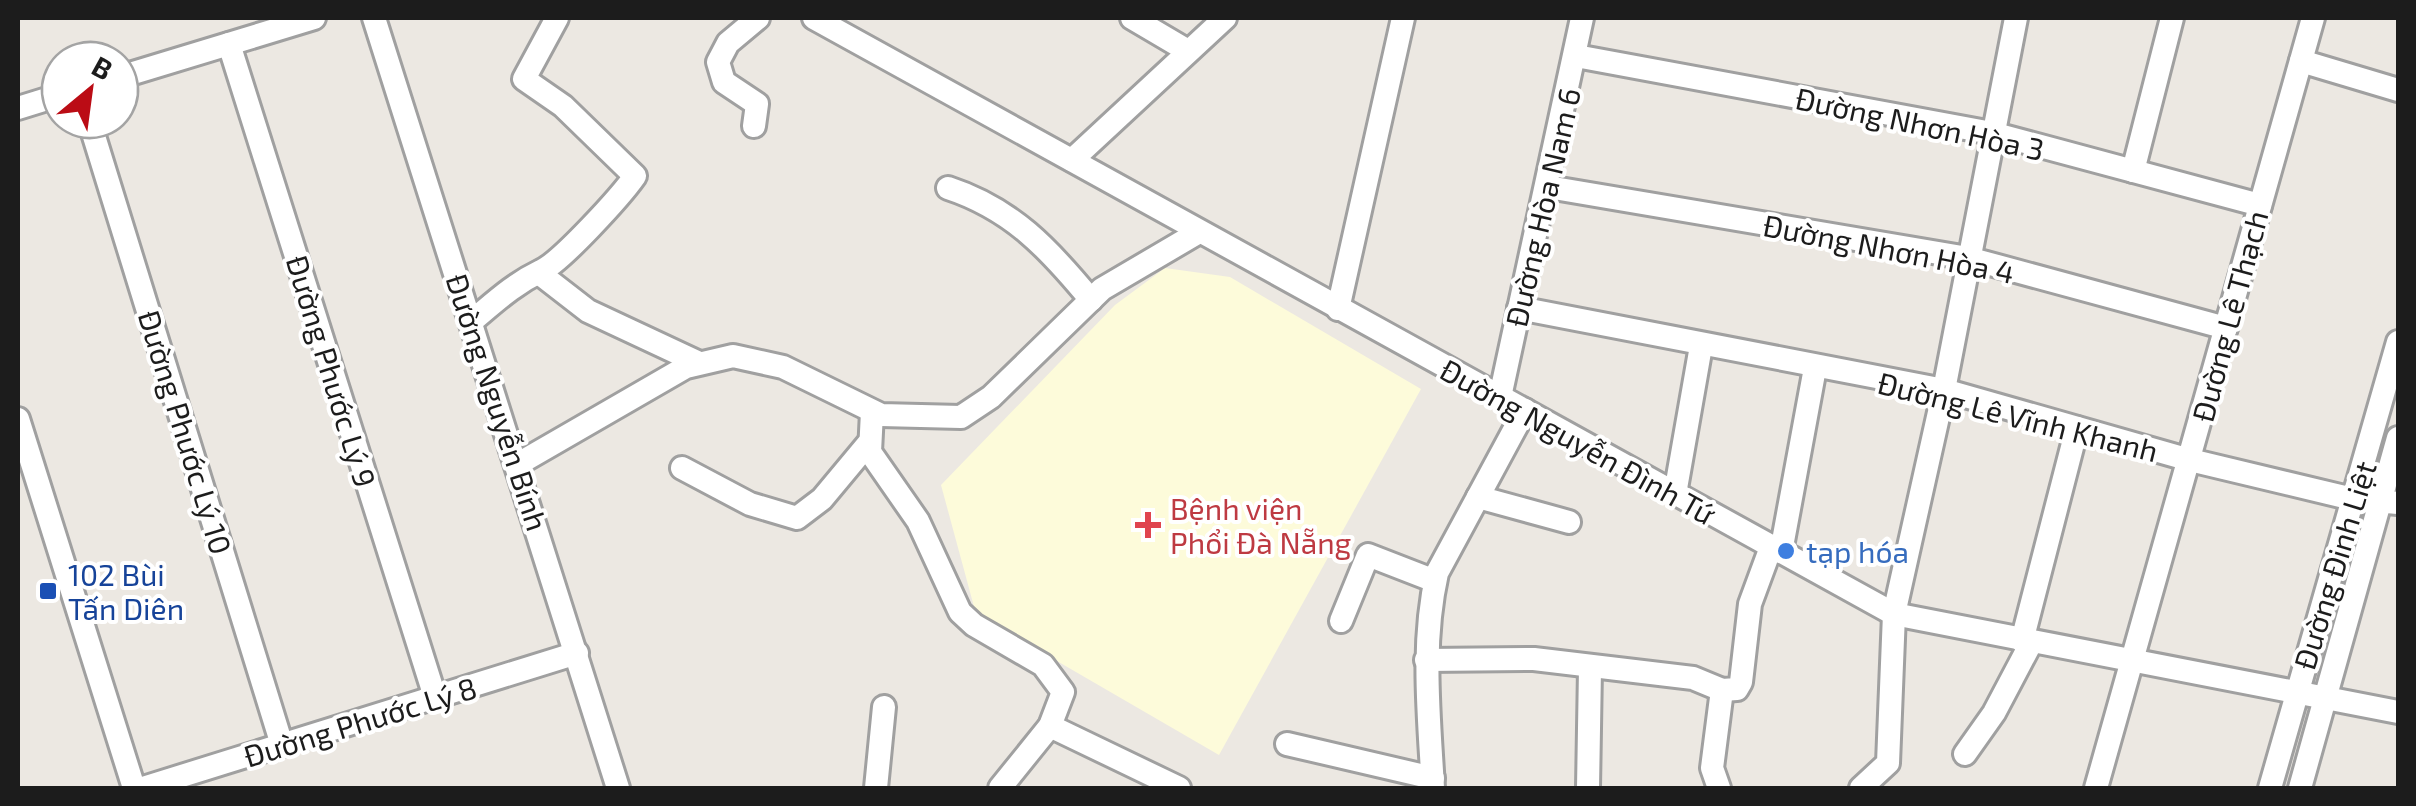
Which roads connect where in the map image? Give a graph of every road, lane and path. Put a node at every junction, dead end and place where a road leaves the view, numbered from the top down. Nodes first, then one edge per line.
1 (314, 18) edge
2 (374, 18) edge
3 (557, 18) edge
4 (758, 18) edge
5 (814, 18) edge
6 (1132, 18) edge
7 (1225, 18) edge
8 (1403, 18) edge
9 (1582, 18) edge
10 (2016, 18) edge
11 (2172, 18) edge
12 (2314, 18) edge
13 (229, 44) junction
14 (1188, 51) junction
15 (1576, 56) junction
16 (2301, 61) junction
17 (140, 71) edge
18 (2398, 90) edge
19 (754, 126) dead end
20 (1992, 133) junction
21 (95, 140) edge
22 (1072, 160) junction
23 (2133, 171) junction
24 (1548, 187) junction
25 (948, 188) dead end
26 (2260, 205) junction
27 (1199, 232) junction
28 (1968, 258) junction
29 (539, 273) junction
30 (1091, 300) junction
31 (1519, 308) junction
32 (1338, 309) junction
33 (472, 321) junction
34 (2226, 328) junction
35 (2398, 342) edge
36 (1701, 346) junction
37 (697, 362) junction
38 (1815, 368) junction
39 (1944, 390) junction
40 (1500, 397) junction
41 (1524, 410) junction
42 (872, 412) junction
43 (18, 420) edge
44 (2076, 428) junction
45 (2398, 438) edge
46 (867, 444) junction
47 (2190, 460) junction
48 (518, 464) junction
49 (682, 468) dead end
50 (1674, 494) junction
51 (1478, 497) junction
52 (2353, 500) junction
53 (2390, 502) edge
54 (1569, 522) dead end
55 (1776, 550) junction
56 (1436, 581) junction
57 (1894, 614) junction
58 (1341, 621) dead end
59 (2026, 642) junction
60 (577, 653) junction
61 (1426, 660) junction
62 (2133, 663) junction
63 (1590, 669) junction
64 (1722, 690) junction
65 (2296, 693) junction
66 (2324, 697) junction
67 (434, 698) junction
68 (884, 708) dead end
69 (2398, 712) edge
70 (1050, 726) junction
71 (1288, 744) dead end
72 (282, 745) junction
73 (1965, 754) dead end
74 (1433, 783) edge
75 (134, 788) edge
76 (142, 788) edge
77 (618, 788) edge
78 (876, 788) edge
79 (1000, 788) edge
80 (1179, 788) edge
81 (1588, 788) edge
82 (1719, 788) edge
83 (1861, 788) edge
84 (2096, 788) edge
85 (2270, 788) edge
86 (2300, 788) edge

1 - 13 street
2 - 33 street, Đường Nguyễn Bính
3 - 29 street
4 - 19 street
5 - 22 street, Đường Nguyễn Đình Tứ
6 - 14 street
7 - 14 street
8 - 32 street
9 - 15 street, Đường Hòa Nam 6
10 - 20 street
11 - 23 street
12 - 16 street, Đường Lê Thạch
13 - 17 street
13 - 67 street, Đường Phước Lý 9
14 - 22 street
15 - 20 street, Đường Nhơn Hòa 3
15 - 24 street, Đường Hòa Nam 6
16 - 18 street
16 - 26 street, Đường Lê Thạch
20 - 23 street, Đường Nhơn Hòa 3
20 - 28 street
21 - 72 street, Đường Phước Lý 10
22 - 27 street, Đường Nguyễn Đình Tứ
23 - 26 street, Đường Nhơn Hòa 3
24 - 28 street, Đường Nhơn Hòa 4
24 - 31 street, Đường Hòa Nam 6
25 - 30 street
26 - 34 street, Đường Lê Thạch
27 - 30 street
27 - 32 street, Đường Nguyễn Đình Tứ
28 - 34 street, Đường Nhơn Hòa 4
28 - 39 street
29 - 33 street
29 - 37 street
30 - 42 street
31 - 36 street, Đường Lê Vĩnh Khanh
31 - 40 street, Đường Hòa Nam 6
32 - 40 street, Đường Nguyễn Đình Tứ
33 - 48 street, Đường Nguyễn Bính
34 - 47 street, Đường Lê Thạch
35 - 52 street, Đường Đinh Liệt
36 - 38 street, Đường Lê Vĩnh Khanh
36 - 50 street
37 - 42 street
37 - 48 street
38 - 39 street, Đường Lê Vĩnh Khanh
38 - 55 street
39 - 44 street, Đường Lê Vĩnh Khanh
39 - 57 street
40 - 41 street, Đường Nguyễn Đình Tứ
41 - 50 street, Đường Nguyễn Đình Tứ
41 - 51 street
42 - 46 street
43 - 75 street
44 - 47 street, Đường Lê Vĩnh Khanh
44 - 59 street
45 - 53 street, Đường Đinh Liệt
46 - 49 street
46 - 70 street
47 - 52 street, Đường Lê Vĩnh Khanh
47 - 62 street, Đường Lê Thạch
48 - 60 street, Đường Nguyễn Bính
50 - 55 street, Đường Nguyễn Đình Tứ
51 - 54 street
51 - 56 street
52 - 53 street, Đường Lê Vĩnh Khanh
52 - 65 street, Đường Đinh Liệt
53 - 66 street, Đường Đinh Liệt
55 - 57 street, Đường Nguyễn Đình Tứ
55 - 64 street
56 - 58 street
56 - 61 street
57 - 59 street, Đường Nguyễn Đình Tứ
57 - 83 street
59 - 62 street, Đường Nguyễn Đình Tứ
59 - 73 street
60 - 67 street, Đường Phước Lý 8
60 - 77 street, Đường Nguyễn Bính
61 - 63 street
61 - 74 street
62 - 65 street, Đường Nguyễn Đình Tứ
62 - 84 street, Đường Lê Thạch
63 - 64 street
63 - 81 street
64 - 82 street
65 - 66 street, Đường Nguyễn Đình Tứ
65 - 85 street, Đường Đinh Liệt
66 - 69 street, Đường Nguyễn Đình Tứ
66 - 86 street, Đường Đinh Liệt
67 - 72 street, Đường Phước Lý 8
68 - 78 street
70 - 79 street
70 - 80 street
71 - 74 street
72 - 76 street, Đường Phước Lý 8

